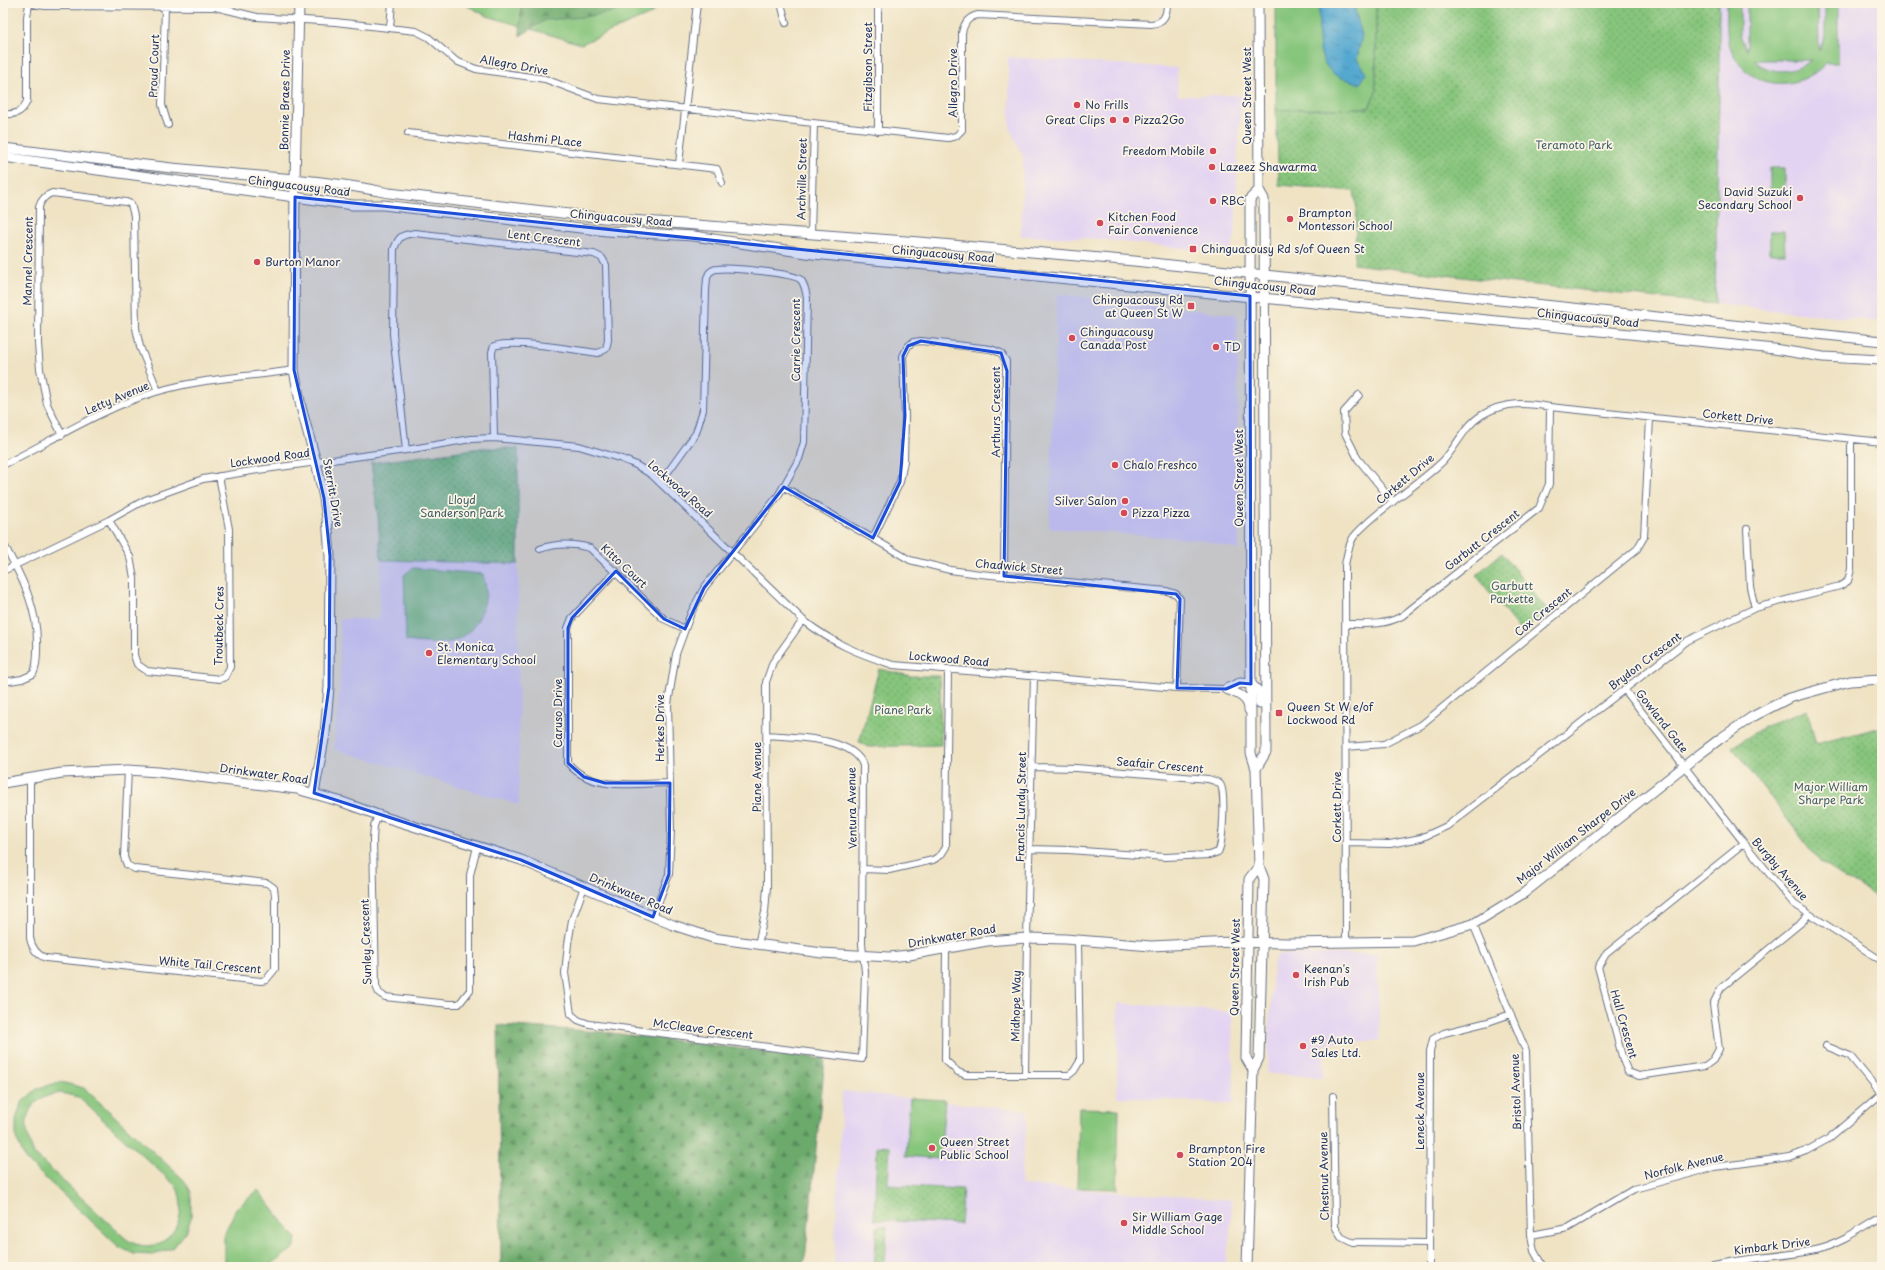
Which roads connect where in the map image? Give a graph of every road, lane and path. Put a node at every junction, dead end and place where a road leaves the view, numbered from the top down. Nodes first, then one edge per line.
1 (28, 3) edge
2 (299, 3) edge
3 (392, 3) edge
4 (697, 3) edge
5 (781, 3) edge
6 (878, 3) edge
7 (1167, 3) edge
8 (1258, 3) edge
9 (165, 7) junction
10 (299, 21) junction
11 (786, 23) dead end
12 (390, 28) junction
13 (685, 110) junction
14 (3, 114) edge
15 (814, 124) junction
16 (168, 125) dead end
17 (878, 131) junction
18 (408, 133) dead end
19 (3, 148) edge
20 (3, 157) edge
21 (679, 164) junction
22 (295, 181) junction
23 (722, 183) dead end
24 (1259, 190) junction
25 (295, 197) junction
26 (811, 234) junction
27 (1250, 273) junction
28 (1265, 274) junction
29 (1250, 296) junction
30 (1265, 298) junction
31 (1882, 341) edge
32 (1882, 360) edge
33 (294, 370) junction
34 (158, 391) junction
35 (1359, 395) dead end
36 (1550, 407) junction
37 (1650, 418) junction
38 (62, 435) junction
39 (494, 438) junction
40 (1851, 439) junction
41 (1882, 442) edge
42 (406, 450) junction
43 (316, 462) junction
44 (3, 465) edge
45 (219, 476) junction
46 (660, 482) junction
47 (784, 487) junction
48 (1393, 502) junction
49 (109, 520) junction
50 (1251, 525) junction
51 (1266, 525) junction
52 (1747, 529) dead end
53 (873, 538) junction
54 (3, 543) edge
55 (540, 549) dead end
56 (732, 552) junction
57 (15, 565) junction
58 (3, 571) edge
59 (616, 571) junction
60 (1004, 576) junction
61 (1755, 608) junction
62 (803, 620) junction
63 (1346, 624) junction
64 (685, 629) junction
65 (948, 669) junction
66 (1034, 676) junction
67 (1882, 679) edge
68 (3, 682) edge
69 (1251, 684) junction
70 (1177, 688) junction
71 (1226, 689) junction
72 (1624, 689) junction
73 (1251, 732) junction
74 (767, 735) junction
75 (1346, 747) junction
76 (1266, 752) junction
77 (1684, 766) junction
78 (1032, 767) junction
79 (1256, 769) junction
80 (128, 770) junction
81 (30, 778) junction
82 (3, 783) edge
83 (670, 784) junction
84 (314, 793) junction
85 (378, 815) junction
86 (1347, 843) junction
87 (1744, 843) junction
88 (477, 846) junction
89 (1030, 849) junction
90 (1259, 866) junction
91 (862, 869) junction
92 (584, 887) junction
93 (1809, 914) junction
94 (653, 917) junction
95 (1473, 924) junction
96 (1026, 938) junction
97 (1078, 940) junction
98 (1346, 941) junction
99 (1247, 942) junction
100 (1262, 943) junction
101 (758, 945) junction
102 (946, 948) junction
103 (863, 955) junction
104 (1882, 961) edge
105 (1511, 1014) junction
106 (1826, 1046) dead end
107 (1253, 1070) junction
108 (1025, 1075) junction
109 (1881, 1094) edge
110 (1333, 1096) dead end
111 (1882, 1217) edge
112 (1531, 1234) junction
113 (1429, 1243) junction
114 (1246, 1267) edge
115 (1429, 1267) edge
116 (1543, 1267) edge
117 (1705, 1267) edge

1 - 9 street, Allegro Drive
1 - 14 street
2 - 10 main road, Bonnie Braes Drive
3 - 12 street
4 - 13 street
5 - 11 street
6 - 17 street, Fitzgibson Street
7 - 17 street, Allegro Drive
8 - 24 main road, Queen Street West
9 - 10 street, Allegro Drive
9 - 16 street, Proud Court
10 - 12 street, Allegro Drive
10 - 22 main road, Bonnie Braes Drive
12 - 13 street, Allegro Drive
13 - 15 street, Allegro Drive
13 - 21 street
15 - 17 street, Allegro Drive
15 - 26 street, Archville Street
18 - 21 street, Hashmi PLace
19 - 22 main road, Chinguacousy Road
20 - 25 main road, Chinguacousy Road
21 - 23 street, Hashmi PLace
22 - 25 main road, Bonnie Braes Drive
22 - 26 main road, Chinguacousy Road
24 - 27 main road, Queen Street West
24 - 28 main road, Queen Street West
25 - 29 main road, Chinguacousy Road
25 - 33 main road, Sterritt Drive
26 - 27 main road, Chinguacousy Road
27 - 28 main road, Chinguacousy Road
27 - 29 main road, Queen Street West
28 - 30 main road, Queen Street West
28 - 31 main road, Chinguacousy Road
29 - 30 main road, Chinguacousy Road
29 - 50 main road, Queen Street West
30 - 32 main road, Chinguacousy Road
30 - 51 main road, Queen Street West
33 - 34 street, Letty Avenue
33 - 43 main road, Sterritt Drive
34 - 38 street, Letty Avenue
34 - 38 street, Mannel Crescent
35 - 48 street
36 - 37 street, Corkett Drive
36 - 48 street, Corkett Drive
36 - 63 street, Garbutt Crescent
37 - 40 street, Corkett Drive
37 - 75 street, Cox Crescent
38 - 44 street, Letty Avenue
39 - 42 street, Lockwood Road
39 - 42 street, Lent Crescent
39 - 46 street, Lockwood Road
40 - 41 street, Corkett Drive
40 - 61 street, Brydon Crescent
42 - 43 street, Lockwood Road
43 - 45 street, Lockwood Road
43 - 84 main road, Sterritt Drive
45 - 49 street, Lockwood Road
45 - 49 street, Troutbeck Cres
46 - 47 street, Carrie Crescent
46 - 56 street, Lockwood Road
47 - 53 street, Chadwick Street
47 - 56 street, Carrie Crescent
48 - 63 street, Corkett Drive
49 - 57 street, Lockwood Road
50 - 51 main road
50 - 69 main road, Queen Street West
51 - 76 main road, Queen Street West
52 - 61 street
53 - 60 street, Chadwick Street
53 - 60 street, Arthurs Crescent
54 - 57 street
55 - 59 street, Kitto Court
56 - 62 street, Lockwood Road
56 - 64 street, Herkes Drive
57 - 58 street, Lockwood Road
57 - 68 street
59 - 64 street, Kitto Court
59 - 83 street, Caruso Drive
60 - 70 street, Chadwick Street
61 - 72 street, Brydon Crescent
62 - 65 street, Lockwood Road
62 - 74 street, Piane Avenue
63 - 75 street, Corkett Drive
64 - 83 street, Herkes Drive
65 - 66 street, Lockwood Road
65 - 91 street
66 - 70 street, Lockwood Road
66 - 78 street, Francis Lundy Street
67 - 77 main road, Major William Sharpe Drive
69 - 71 main road
69 - 73 main road, Queen Street West
69 - 76 main road
70 - 71 street, Lockwood Road
71 - 73 main road
72 - 77 street, Gowland Gate
72 - 86 street, Brydon Crescent
73 - 79 main road, Queen Street West
74 - 91 street, Ventura Avenue
74 - 101 street, Piane Avenue
75 - 86 street, Corkett Drive
76 - 79 main road
77 - 87 street, Burgby Avenue
77 - 95 main road, Major William Sharpe Drive
78 - 89 street, Francis Lundy Street
78 - 89 street, Seafair Crescent
79 - 90 main road, Queen Street West
80 - 81 main road, Drinkwater Road
80 - 81 street, White Tail Crescent
80 - 84 main road, Drinkwater Road
81 - 82 main road, Drinkwater Road
83 - 94 street, Herkes Drive
84 - 85 main road, Drinkwater Road
85 - 88 main road, Drinkwater Road
85 - 88 street, Sunley Crescent
86 - 98 street, Corkett Drive
87 - 93 street, Burgby Avenue
87 - 93 street, Hall Crescent
88 - 92 main road, Drinkwater Road
89 - 96 street, Francis Lundy Street
90 - 99 main road, Queen Street West
90 - 100 main road, Queen Street West
91 - 103 street, Ventura Avenue
92 - 94 main road, Drinkwater Road
92 - 103 street, McCleave Crescent
93 - 104 street, Burgby Avenue
94 - 101 main road, Drinkwater Road
95 - 98 main road, Major William Sharpe Drive
95 - 105 street, Bristol Avenue
96 - 97 main road, Drinkwater Road
96 - 102 main road, Drinkwater Road
96 - 108 street, Midhope Way
97 - 99 main road, Drinkwater Road
97 - 108 street
98 - 100 main road, Major William Sharpe Drive
99 - 100 main road, Drinkwater Road
99 - 107 main road, Queen Street West
100 - 107 main road, Queen Street West
101 - 103 main road, Drinkwater Road
102 - 103 main road, Drinkwater Road
102 - 108 street
105 - 112 street, Bristol Avenue
105 - 113 street, Leneck Avenue
106 - 109 street
107 - 114 main road, Queen Street West
109 - 112 street, Norfolk Avenue
110 - 113 street, Chestnut Avenue
111 - 117 street, Kimbark Drive
112 - 116 street, Bristol Avenue
113 - 115 street, Leneck Avenue

